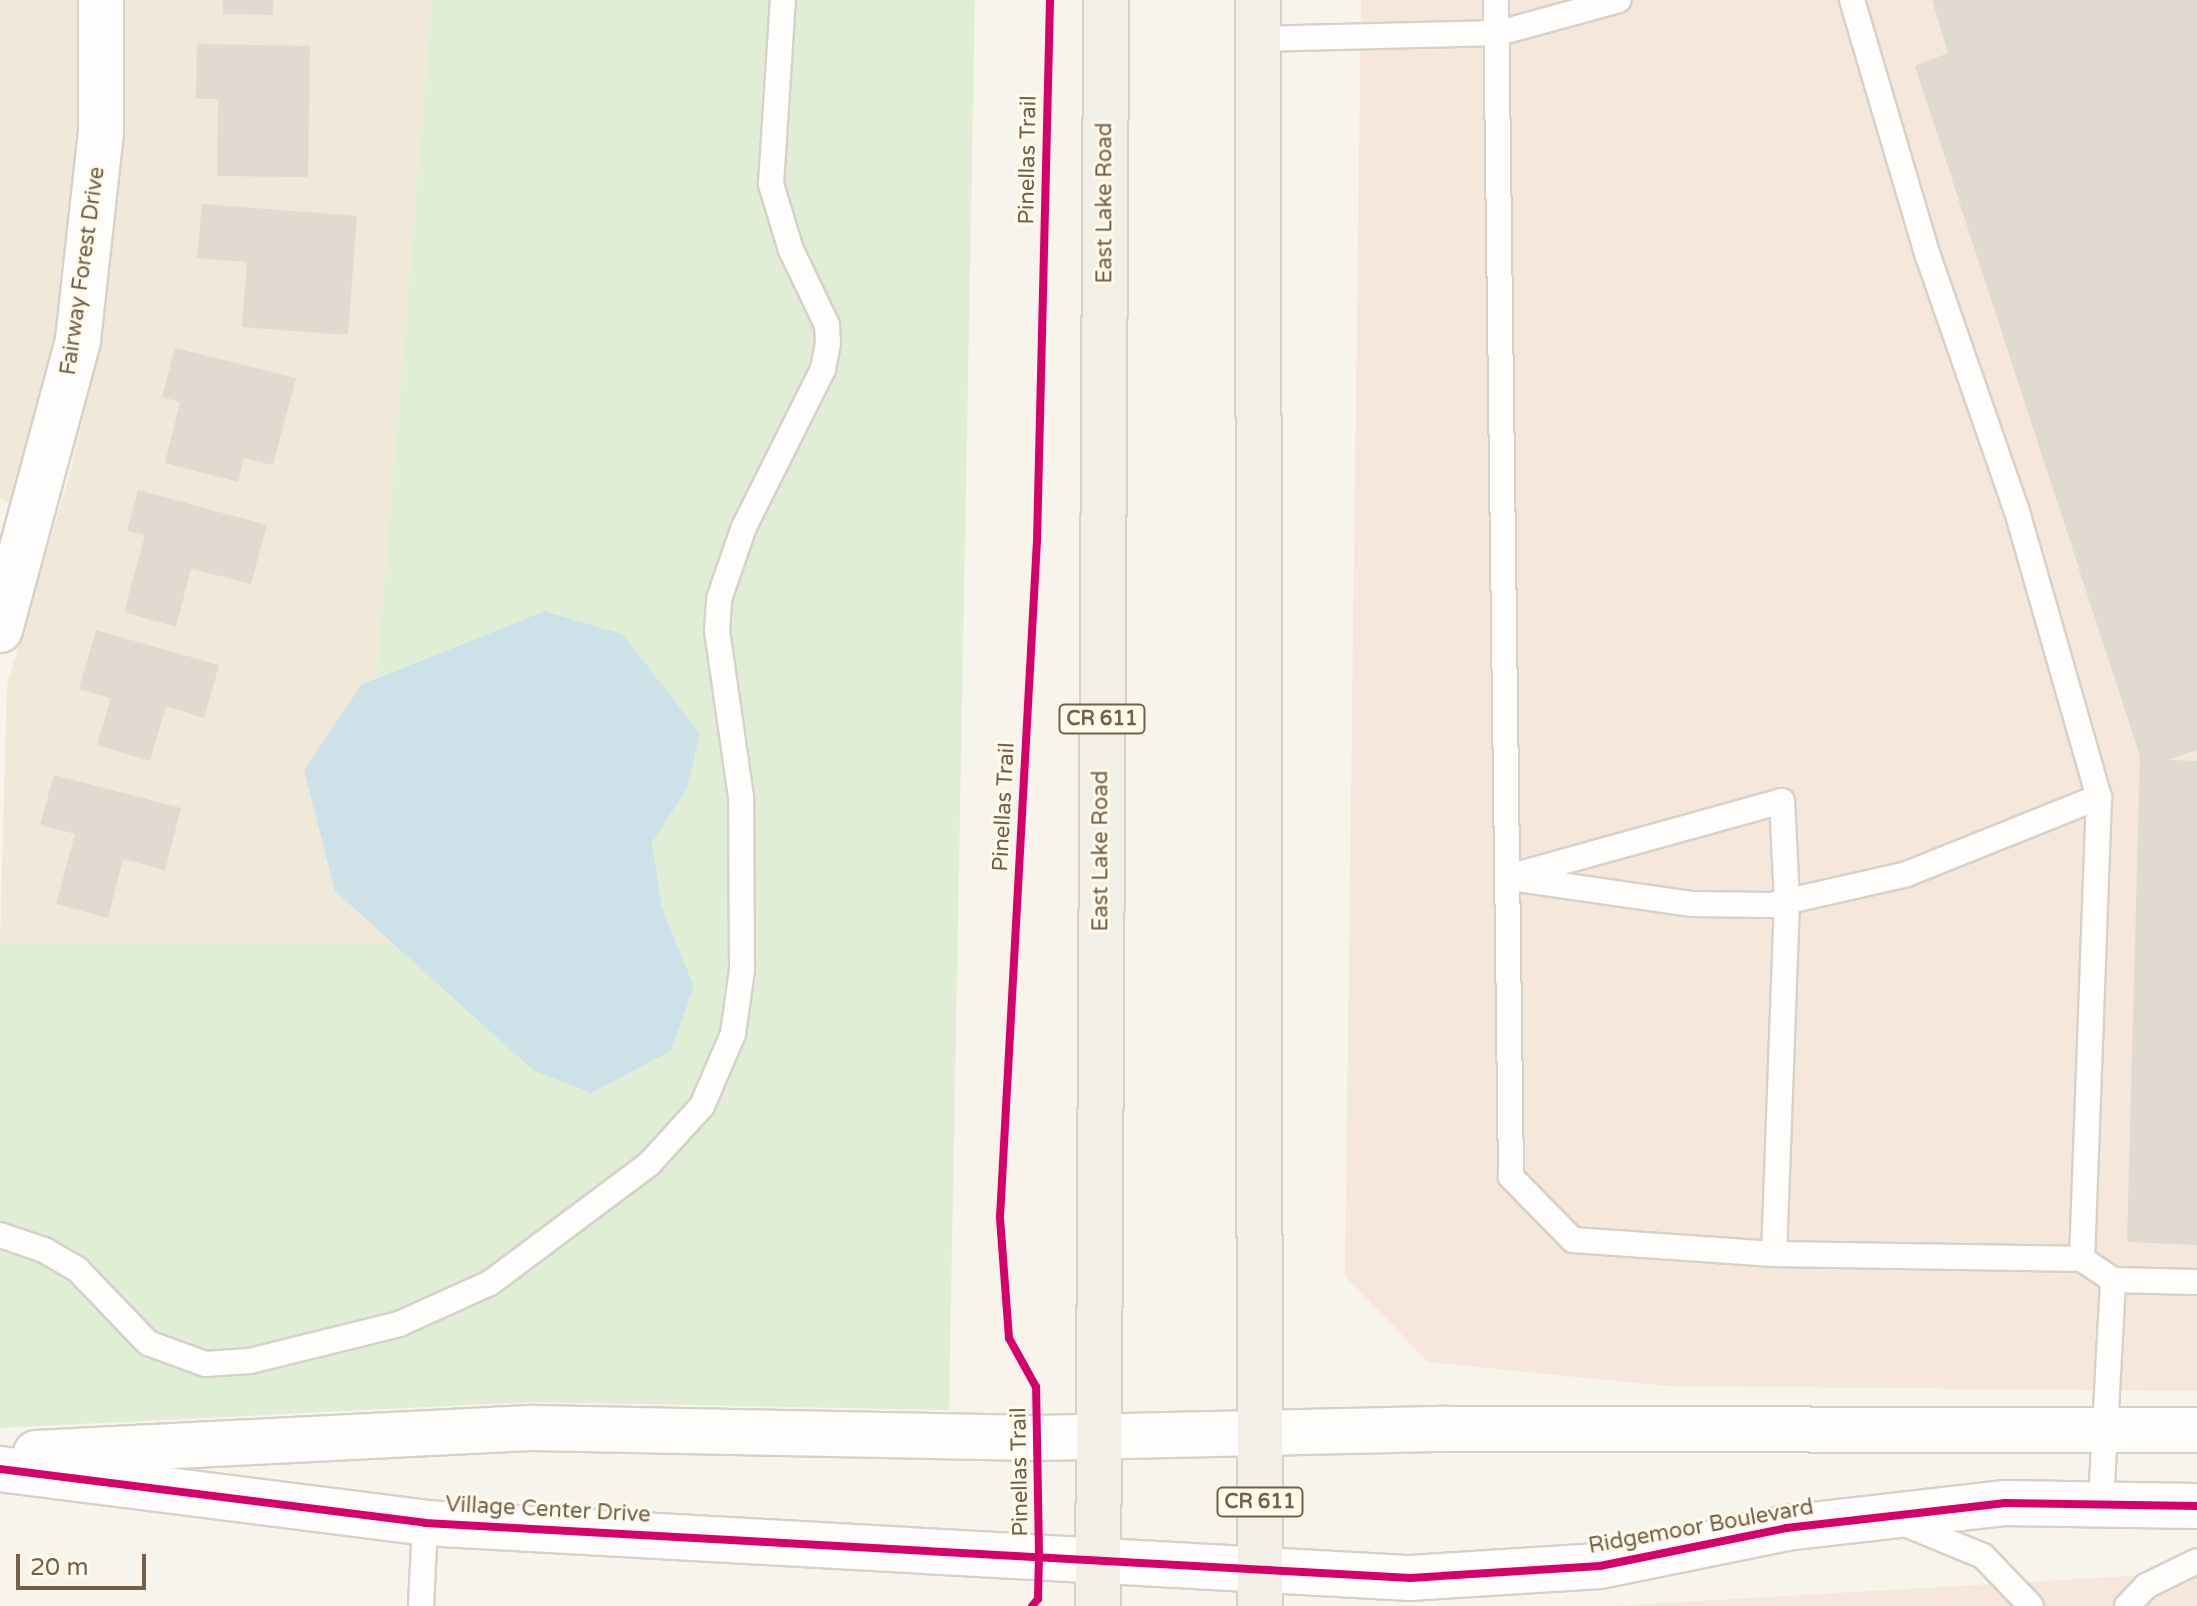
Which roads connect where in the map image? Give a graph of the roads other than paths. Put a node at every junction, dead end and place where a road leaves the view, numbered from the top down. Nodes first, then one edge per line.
1 (101, 0) edge
2 (783, 0) edge
3 (1106, 0) edge
4 (1496, 0) edge
5 (1619, 0) edge
6 (1852, 0) edge
7 (1258, 20) edge
8 (1499, 33) junction
9 (0, 630) edge
10 (2099, 797) junction
11 (1508, 877) junction
12 (1787, 901) junction
13 (0, 1235) edge
14 (1774, 1254) junction
15 (2082, 1259) junction
16 (2113, 1280) junction
17 (2197, 1282) edge
18 (2105, 1428) junction
19 (2197, 1430) edge
20 (1259, 1436) junction
21 (1098, 1437) junction
22 (0, 1454) edge
23 (0, 1469) edge
24 (2101, 1503) junction
25 (2197, 1506) edge
26 (1880, 1516) junction
27 (425, 1523) junction
28 (1097, 1556) junction
29 (2197, 1561) edge
30 (1260, 1586) edge
31 (421, 1606) edge
32 (1098, 1606) edge
33 (2031, 1606) edge
34 (2127, 1606) edge

1 - 9 street, Fairway Forest Drive
2 - 13 lane
3 - 21 main road, East Lake Road / CR 611
4 - 8 lane
5 - 8 lane
6 - 10 lane
7 - 8 lane
7 - 20 main road, CR 611
8 - 11 lane
10 - 12 lane
10 - 15 lane
11 - 12 lane
11 - 12 lane
11 - 14 lane
12 - 14 lane
14 - 15 lane
15 - 16 lane
16 - 17 lane
16 - 18 lane
18 - 19 street
18 - 20 street
18 - 24 lane
20 - 21 street
20 - 30 main road, CR 611
21 - 22 street
21 - 28 main road, East Lake Road / CR 611
23 - 27 street, Village Center Drive
24 - 25 street, Ridgemoor Boulevard
24 - 26 street, Ridgemoor Boulevard
26 - 30 street, Ridgemoor Boulevard
26 - 33 lane
27 - 28 street, Village Center Drive
27 - 31 lane
28 - 30 street, Ridgemoor Boulevard
28 - 32 main road, East Lake Road / CR 611
29 - 34 lane

